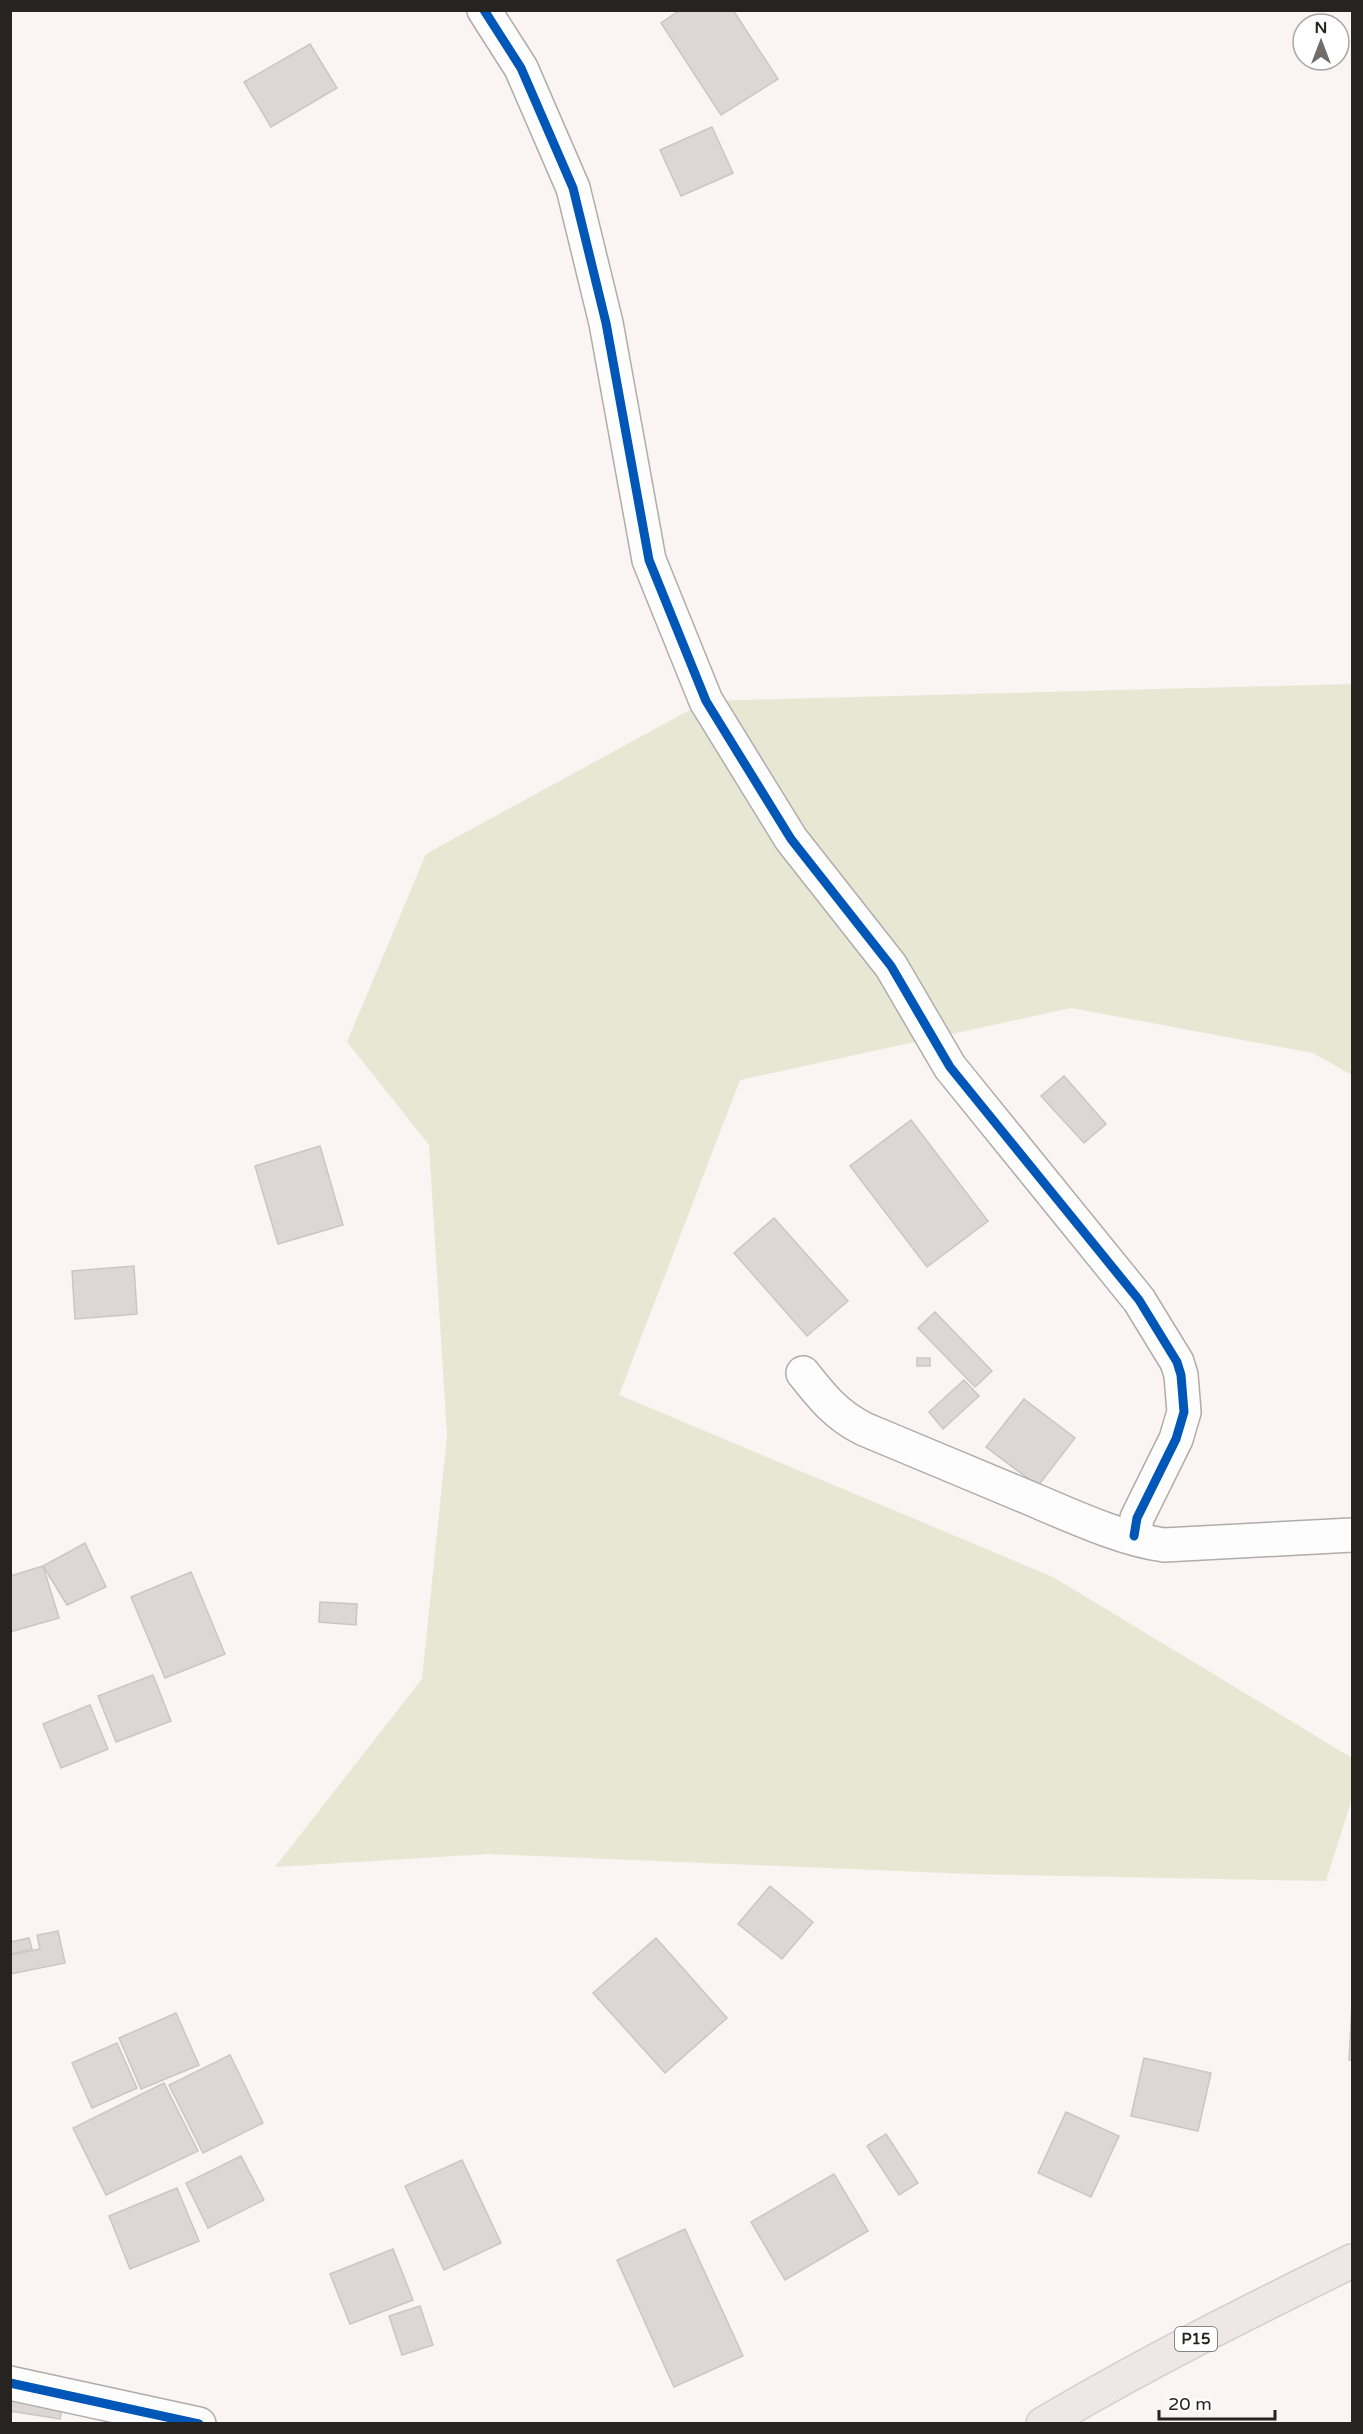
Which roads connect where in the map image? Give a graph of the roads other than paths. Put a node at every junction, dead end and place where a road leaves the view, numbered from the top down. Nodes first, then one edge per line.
1 (484, 10) edge
2 (803, 1373) dead end
3 (1353, 1535) edge
4 (1134, 1536) junction
5 (1353, 2261) edge
6 (10, 2383) edge
7 (199, 2424) edge
8 (1043, 2424) edge

1 - 4 street
2 - 4 street
3 - 4 street
5 - 8 main road, P15
6 - 7 street

